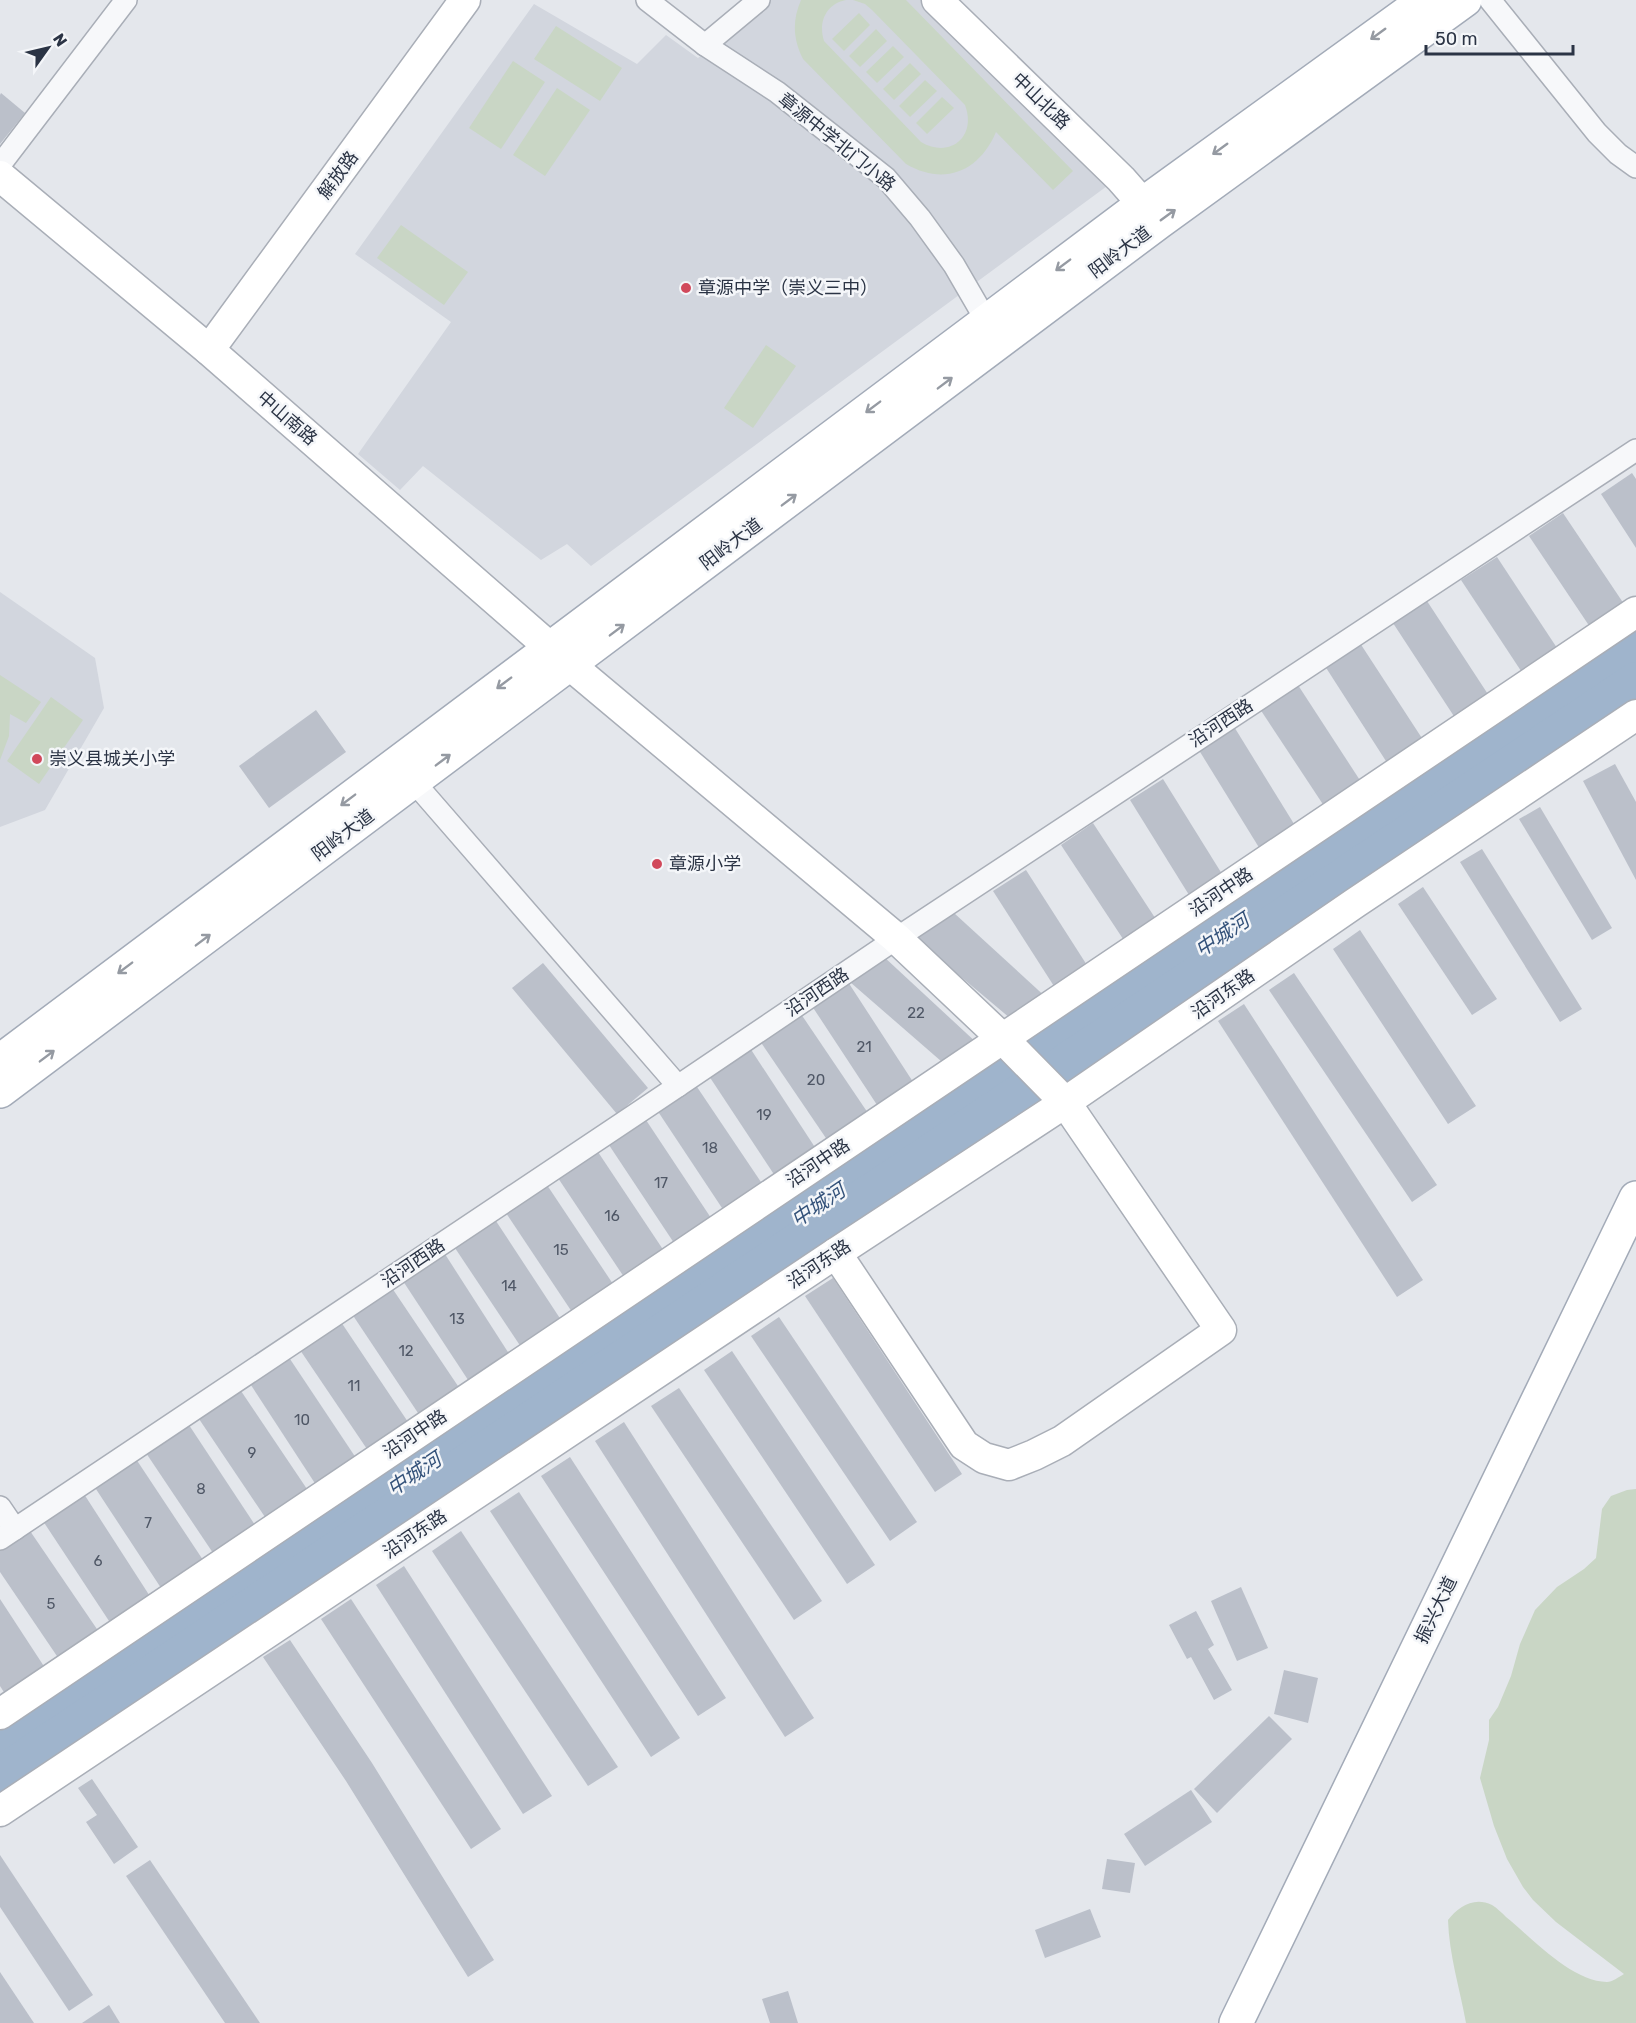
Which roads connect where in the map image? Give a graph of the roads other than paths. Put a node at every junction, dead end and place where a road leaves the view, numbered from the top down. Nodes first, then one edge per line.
1 (126, 0) edge
2 (465, 0) edge
3 (647, 0) edge
4 (759, 0) edge
5 (937, 0) edge
6 (1425, 0) edge
7 (1465, 0) edge
8 (1490, 0) edge
9 (705, 45) junction
10 (0, 165) edge
11 (1636, 167) edge
12 (0, 176) edge
13 (1143, 204) junction
14 (987, 322) junction
15 (209, 350) junction
16 (1636, 450) edge
17 (1636, 612) edge
18 (560, 656) junction
19 (1636, 716) edge
20 (414, 782) junction
21 (896, 938) junction
22 (1009, 1046) junction
23 (0, 1061) edge
24 (678, 1086) junction
25 (0, 1091) edge
26 (1056, 1094) junction
27 (1636, 1198) edge
28 (1636, 1227) edge
29 (836, 1253) junction
30 (0, 1507) edge
31 (8, 1534) edge
32 (0, 1714) edge
33 (0, 1811) edge
34 (1236, 2023) edge
35 (1250, 2023) edge

1 - 10 street
2 - 15 street, 解放路
3 - 9 street, 章源中学北门小路
4 - 9 street
5 - 13 street, 中山北路
6 -> 13 main road, 阳岭大道
18 -> 7 main road, 阳岭大道
8 - 11 street
9 - 14 street, 章源中学北门小路
12 - 15 street, 中山南路
13 -> 14 main road, 阳岭大道
14 -> 18 main road, 阳岭大道
15 - 18 street, 中山南路
16 - 21 street, 沿河西路
17 - 22 street, 沿河中路
20 -> 18 main road, 阳岭大道
18 - 21 street, 中山南路
18 -> 23 main road, 阳岭大道
19 - 26 street, 沿河东路
20 - 24 street
25 -> 20 main road, 阳岭大道
21 - 22 street, 中山南路
21 - 24 street, 沿河西路
22 - 26 street, 中山南路
22 - 32 street, 沿河中路
24 - 31 street, 沿河西路
26 - 29 street, 沿河东路
26 - 29 street, 中山南路
27 - 34 main road, 振兴大道
28 - 35 main road, 振兴大道
29 - 33 street, 沿河东路
30 - 31 street

